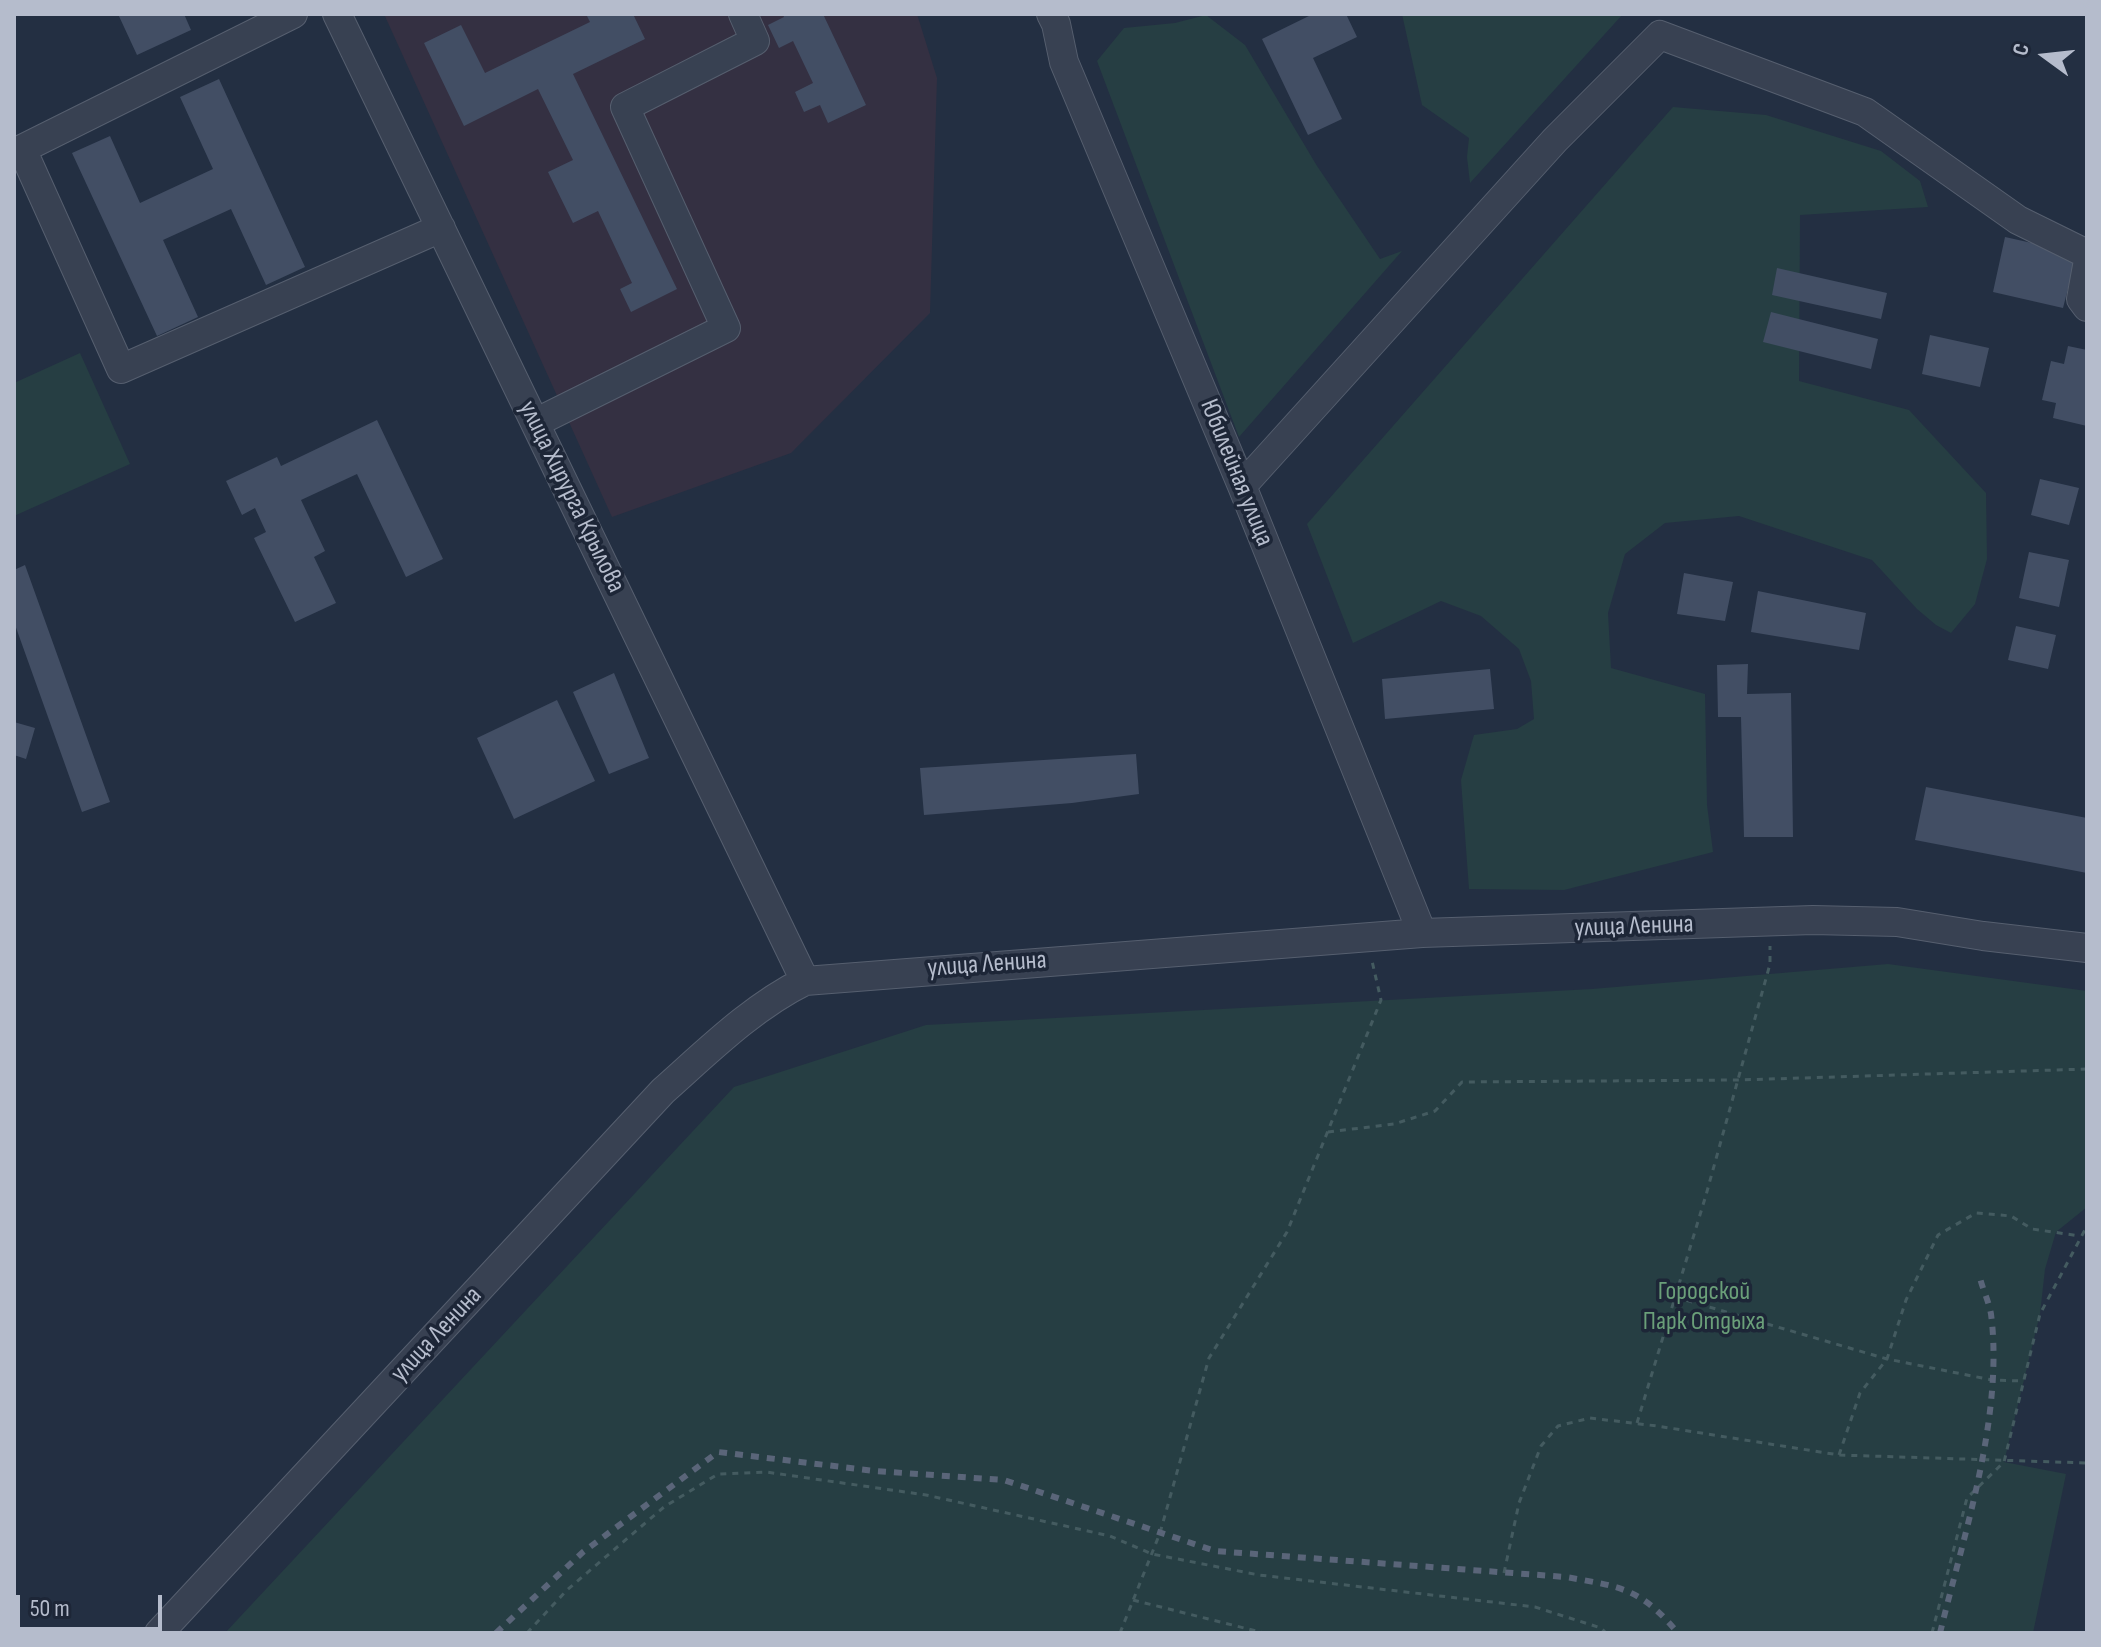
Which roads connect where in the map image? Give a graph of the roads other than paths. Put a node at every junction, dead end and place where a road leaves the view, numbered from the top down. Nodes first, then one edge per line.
1 (293, 14) edge
2 (337, 14) edge
3 (743, 14) edge
4 (1057, 17) edge
5 (441, 228) junction
6 (2087, 254) edge
7 (2087, 266) edge
8 (2087, 307) edge
9 (535, 423) junction
10 (1242, 486) junction
11 (1422, 933) junction
12 (2087, 948) edge
13 (805, 981) junction
14 (159, 1633) edge

1 - 5 street
2 - 5 street, улица Хирурга Крылова
3 - 9 street
4 - 10 street, Юбилейная улица
5 - 9 street, улица Хирурга Крылова
6 - 10 street
7 - 8 street
9 - 13 street, улица Хирурга Крылова
10 - 11 street, Юбилейная улица
11 - 12 street, улица Ленина
11 - 13 street, улица Ленина
13 - 14 street, улица Ленина

